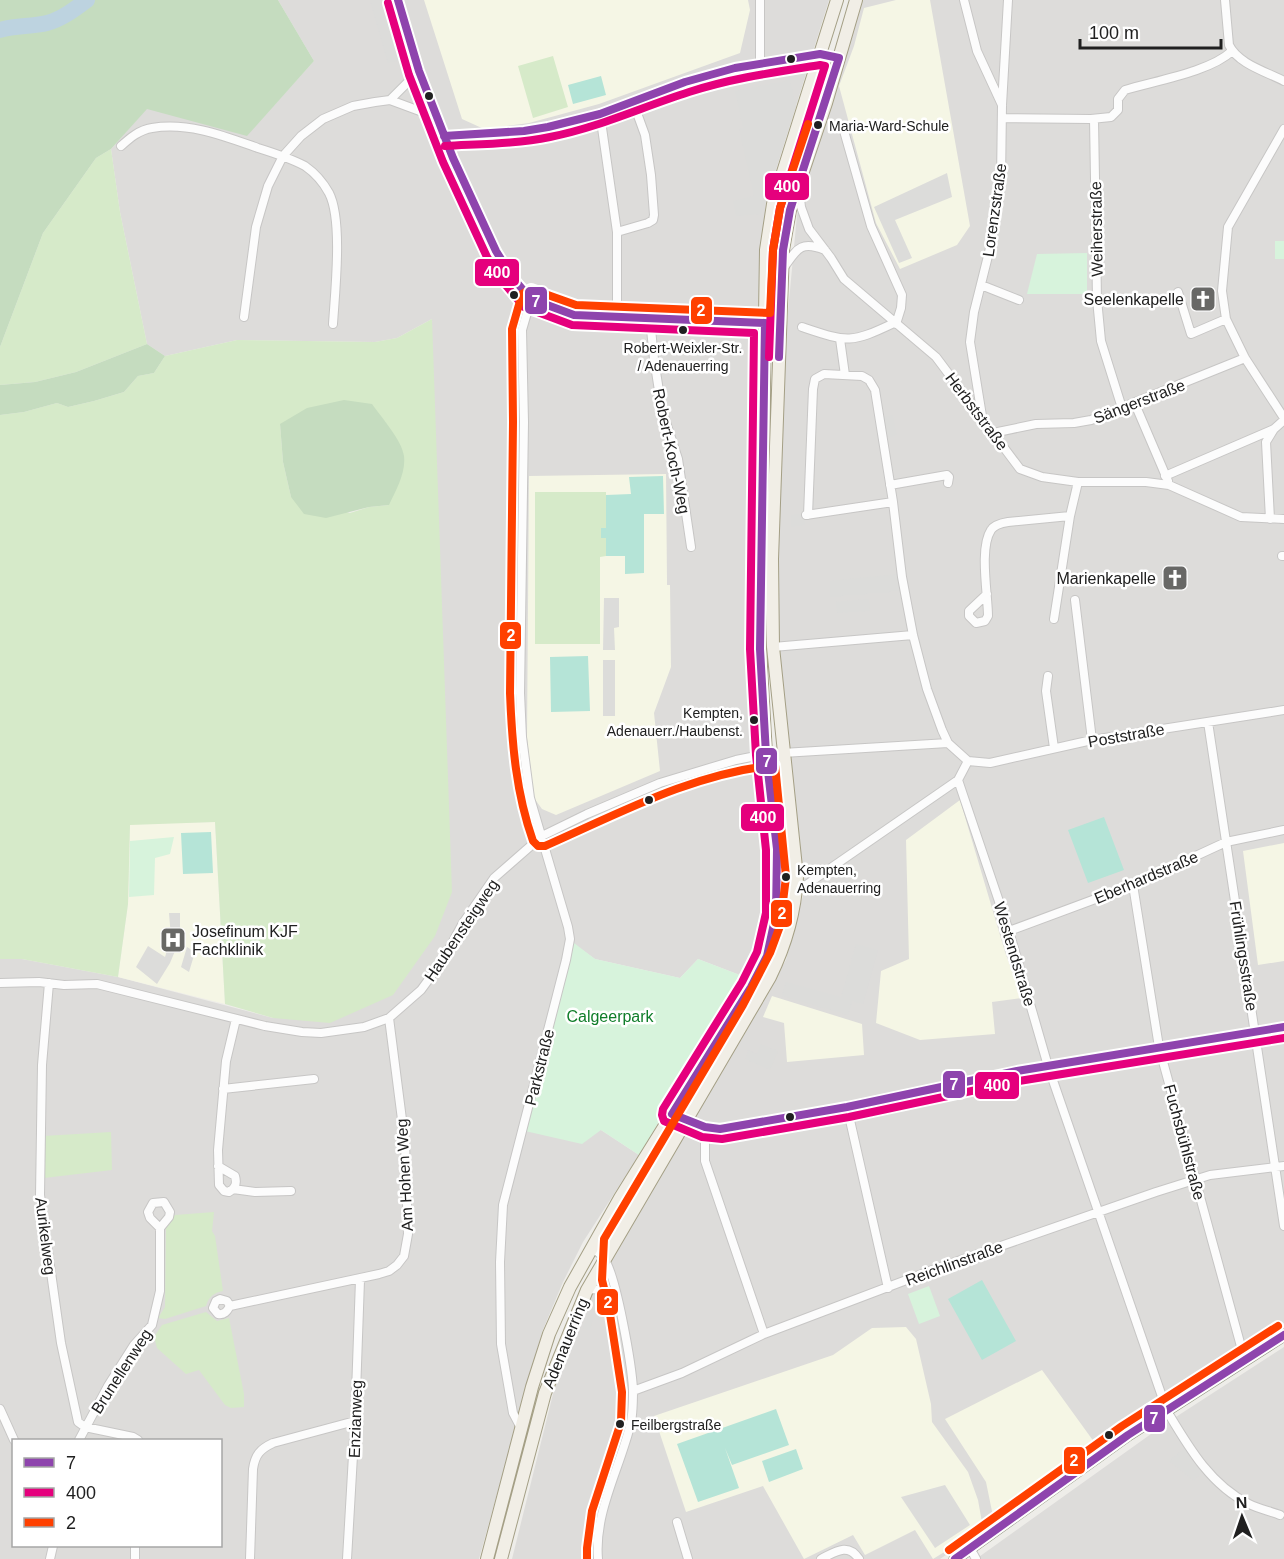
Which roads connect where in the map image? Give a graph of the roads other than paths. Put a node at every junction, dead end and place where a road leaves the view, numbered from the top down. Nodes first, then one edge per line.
1 (398, 0) edge
2 (760, 0) edge
3 (837, 0) edge
4 (856, 0) edge
5 (964, 0) edge
6 (1008, 0) edge
7 (1225, 0) edge
8 (1232, 51) junction
9 (820, 54) junction
10 (839, 58) junction
11 (760, 64) junction
12 (419, 71) junction
13 (1284, 81) edge
14 (390, 100) junction
15 (633, 102) junction
16 (1002, 105) junction
17 (600, 114) junction
18 (436, 117) junction
19 (1003, 118) junction
20 (1094, 119) junction
21 (1284, 129) edge
22 (844, 131) dead end
23 (444, 136) junction
24 (121, 146) dead end
25 (283, 156) junction
26 (798, 185) junction
27 (616, 232) junction
28 (825, 250) junction
29 (782, 270) junction
30 (981, 285) junction
31 (1178, 292) dead end
32 (531, 299) junction
33 (1019, 300) dead end
34 (244, 317) dead end
35 (617, 318) junction
36 (650, 319) junction
37 (1226, 319) junction
38 (765, 323) junction
39 (333, 324) dead end
40 (780, 324) junction
41 (895, 324) junction
42 (802, 327) dead end
43 (840, 339) junction
44 (1245, 358) junction
45 (845, 375) junction
46 (1135, 404) junction
47 (1122, 408) junction
48 (982, 418) junction
49 (1284, 419) edge
50 (1274, 429) junction
51 (993, 433) junction
52 (1165, 476) junction
53 (1078, 482) junction
54 (948, 483) dead end
55 (1169, 484) junction
56 (890, 485) junction
57 (892, 502) junction
58 (1070, 516) junction
59 (1269, 519) junction
60 (1284, 519) edge
61 (691, 547) dead end
62 (987, 594) dead end
63 (1075, 600) dead end
64 (1054, 619) dead end
65 (913, 635) junction
66 (773, 647) junction
67 (1048, 676) dead end
68 (1284, 710) edge
69 (1208, 722) junction
70 (1092, 740) junction
71 (948, 743) junction
72 (1054, 748) junction
73 (784, 753) junction
74 (766, 754) junction
75 (968, 761) junction
76 (958, 780) junction
77 (1284, 830) edge
78 (542, 836) junction
79 (1226, 842) junction
80 (1133, 885) junction
81 (796, 892) junction
82 (1009, 931) junction
83 (0, 983) edge
84 (49, 983) junction
85 (389, 1018) junction
86 (236, 1019) junction
87 (1284, 1027) edge
88 (1256, 1032) junction
89 (1159, 1047) junction
90 (1048, 1066) junction
91 (314, 1078) dead end
92 (223, 1089) junction
93 (847, 1107) junction
94 (672, 1114) junction
95 (685, 1120) junction
96 (705, 1127) junction
97 (218, 1166) junction
98 (1280, 1166) edge
99 (1195, 1179) junction
100 (234, 1189) junction
101 (291, 1191) dead end
102 (1099, 1212) junction
103 (1284, 1226) edge
104 (160, 1228) dead end
105 (614, 1242) junction
106 (592, 1248) junction
107 (604, 1258) junction
108 (612, 1278) junction
109 (360, 1280) junction
110 (888, 1288) junction
111 (587, 1290) junction
112 (619, 1302) junction
113 (230, 1306) dead end
114 (764, 1334) junction
115 (1284, 1335) edge
116 (1245, 1361) junction
117 (633, 1390) junction
118 (0, 1408) edge
119 (1167, 1411) junction
120 (355, 1421) junction
121 (85, 1427) junction
122 (520, 1429) junction
123 (533, 1434) junction
124 (14, 1439) edge
125 (79, 1439) edge
126 (136, 1439) edge
127 (1280, 1515) dead end
128 (676, 1522) dead end
129 (970, 1548) junction
130 (250, 1559) edge
131 (348, 1559) edge
132 (487, 1559) edge
133 (501, 1559) edge
134 (598, 1559) edge
135 (688, 1559) edge
136 (821, 1559) edge
137 (858, 1559) edge
138 (955, 1559) edge
139 (976, 1559) edge

1 - 12 street
2 - 11 street
3 - 9 main road, Adenauerring
4 - 10 main road, Adenauerring
5 - 16 street
6 - 16 street, Lorenzstraße
7 - 8 street
8 - 13 street
8 - 20 street
9 - 10 street
9 - 11 street
9 - 38 main road, Adenauerring
10 - 26 main road, Adenauerring
11 - 15 street
12 - 14 street
12 - 18 street
14 - 18 street
14 - 25 street
15 - 17 street
15 - 27 street
16 - 19 street, Lorenzstraße
17 - 23 street
17 - 27 street
18 - 23 street
19 - 20 street
19 - 30 street, Lorenzstraße
20 - 47 street, Weiherstraße
21 - 37 street
22 - 41 street
23 - 32 street
24 - 25 street
25 - 34 street
25 - 39 street
26 - 28 street, Herbststraße
26 - 29 main road, Adenauerring
27 - 35 street
28 - 29 street
28 - 41 street, Herbststraße
29 - 40 main road, Adenauerring
30 - 33 street
30 - 48 street, Lorenzstraße
31 - 37 street
32 - 35 street
32 - 78 street, Parkstraße
35 - 36 street
36 - 38 street
36 - 61 street, Robert-Koch-Weg
37 - 44 street
38 - 40 street
38 - 74 main road, Adenauerring
40 - 66 main road, Adenauerring
41 - 43 street
41 - 48 street, Herbststraße
42 - 43 street
43 - 45 street
44 - 46 street, Sängerstraße
44 - 49 street
45 - 56 street
45 - 57 street
46 - 47 street, Sängerstraße
46 - 52 street
47 - 51 street, Sängerstraße
48 - 51 street, Herbststraße
49 - 50 street
50 - 52 street
50 - 59 street
51 - 53 street, Herbststraße
52 - 55 street
53 - 55 street, Herbststraße
53 - 58 street
54 - 56 street
55 - 59 street
56 - 57 street
57 - 65 street
58 - 62 street
58 - 64 street
59 - 60 street
63 - 70 street
65 - 66 street
65 - 71 street
66 - 73 main road, Adenauerring
67 - 72 street
68 - 69 street, Poststraße
69 - 70 street, Poststraße
69 - 79 street, Frühlingsstraße
70 - 72 street, Poststraße
71 - 73 street, Haubensteigweg
71 - 75 street
72 - 75 street, Poststraße
73 - 74 street, Haubensteigweg
73 - 81 main road, Adenauerring
74 - 78 street, Haubensteigweg
74 - 94 main road, Adenauerring
75 - 76 street
76 - 81 street
76 - 82 street, Westendstraße
77 - 79 street, Eberhardstraße
78 - 85 street, Haubensteigweg
78 - 122 street, Parkstraße
79 - 80 street, Eberhardstraße
79 - 88 street, Frühlingsstraße
80 - 82 street, Eberhardstraße
80 - 89 street, Fuchsbühlstraße
81 - 95 main road, Adenauerring
82 - 90 street, Westendstraße
83 - 84 street, Haubensteigweg
84 - 86 street, Haubensteigweg
84 - 121 street, Aurikelweg
85 - 86 street, Haubensteigweg
85 - 109 street, Am Hohen Weg
86 - 92 street
87 - 88 street
88 - 89 street
88 - 98 street, Frühlingsstraße
89 - 90 street
89 - 99 street, Fuchsbühlstraße
90 - 93 street
90 - 102 street, Westendstraße
91 - 92 street
92 - 97 street
93 - 96 street
93 - 110 street
94 - 95 street
94 - 106 main road, Adenauerring
95 - 96 street
95 - 105 main road, Adenauerring
96 - 114 street
97 - 100 street
97 - 100 street
98 - 99 street, Reichlinstraße
98 - 103 street, Frühlingsstraße
99 - 102 street, Reichlinstraße
99 - 116 street, Fuchsbühlstraße
100 - 101 street
102 - 110 street, Reichlinstraße
102 - 119 street, Westendstraße
104 - 121 street, Brunellenweg
105 - 107 main road, Adenauerring
105 - 108 street
106 - 107 street
106 - 122 main road, Adenauerring
107 - 108 street
107 - 111 main road, Adenauerring
108 - 112 street
109 - 113 street, Am Hohen Weg
109 - 120 street, Enzianweg
110 - 114 street, Reichlinstraße
111 - 112 street
111 - 123 main road, Adenauerring
112 - 117 street
114 - 117 street, Reichlinstraße
115 - 116 street
116 - 119 street
117 - 134 street
118 - 124 street
119 - 127 street, Westendstraße
119 - 129 street
120 - 130 street
120 - 131 street, Enzianweg
121 - 125 street, Brunellenweg
121 - 126 street
122 - 123 street
122 - 132 main road, Adenauerring
123 - 133 main road, Adenauerring
128 - 135 street
129 - 138 street
129 - 139 street
136 - 137 street

